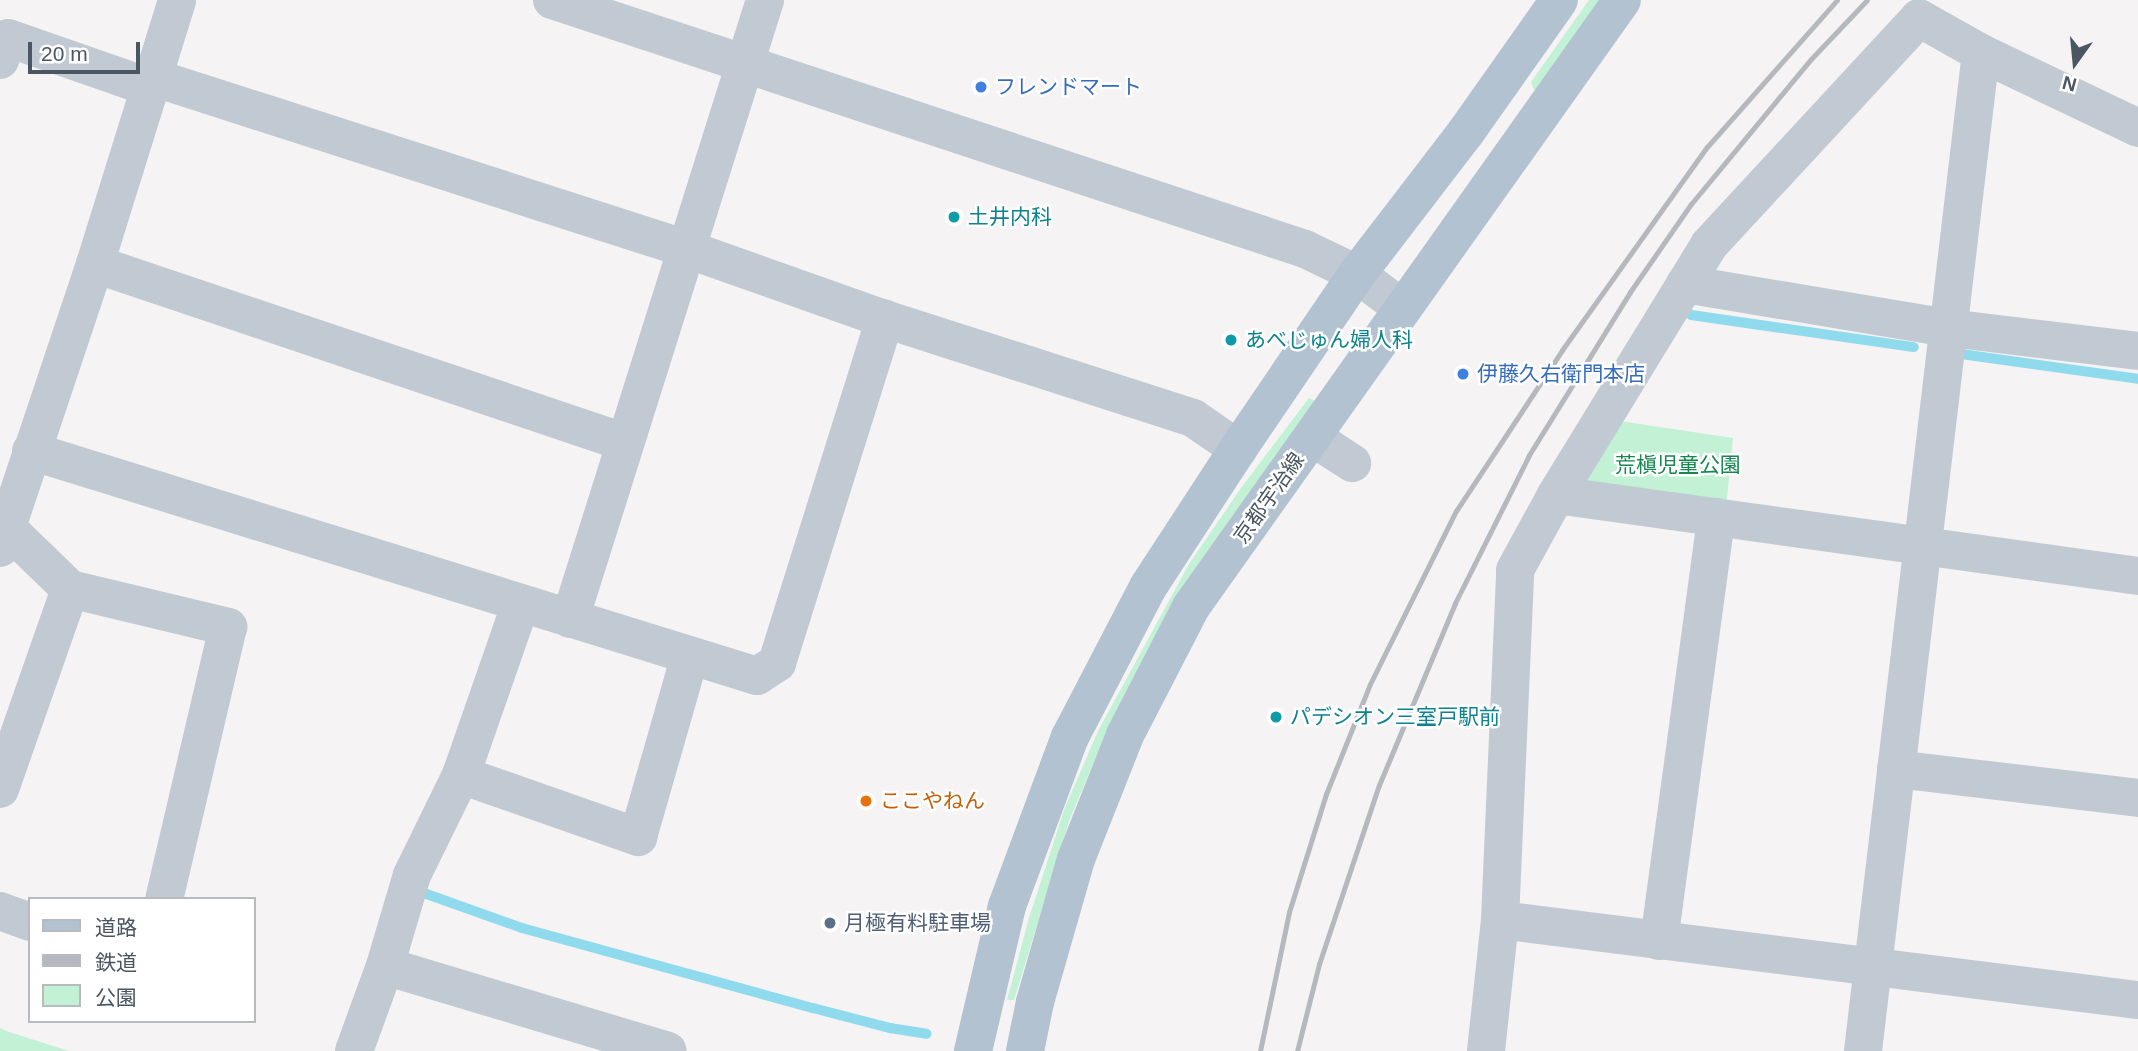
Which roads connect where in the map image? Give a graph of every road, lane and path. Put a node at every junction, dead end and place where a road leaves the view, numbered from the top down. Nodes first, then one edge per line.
1 (177, 0) edge
2 (552, 0) edge
3 (765, 0) edge
4 (1559, 0) edge
5 (1622, 0) edge
6 (1981, 53) junction
7 (0, 60) edge
8 (745, 64) junction
9 (151, 82) junction
10 (2138, 128) edge
11 (687, 249) junction
12 (95, 264) junction
13 (1357, 274) junction
14 (1685, 284) junction
15 (1402, 308) junction
16 (885, 319) junction
17 (1949, 328) junction
18 (2138, 351) edge
19 (1312, 437) junction
20 (624, 442) junction
21 (1238, 449) junction
22 (31, 451) junction
23 (1352, 463) dead end
24 (1556, 495) junction
25 (1716, 517) junction
26 (3, 538) edge
27 (1923, 545) junction
28 (2138, 576) edge
29 (70, 589) junction
30 (521, 603) junction
31 (570, 619) junction
32 (690, 656) junction
33 (1896, 769) junction
34 (461, 775) junction
35 (0, 789) edge
36 (2138, 798) edge
37 (164, 897) edge
38 (0, 911) edge
39 (1500, 920) junction
40 (28, 921) edge
41 (1659, 941) junction
42 (385, 966) junction
43 (1873, 967) junction
44 (2138, 1000) edge
45 (354, 1051) edge
46 (668, 1051) edge
47 (973, 1051) edge
48 (1025, 1051) edge
49 (1486, 1051) edge
50 (1863, 1051) edge

1 - 9 street
2 - 8 street
3 - 8 street
4 - 13 main road
5 - 15 main road, 京都宇治線
6 - 10 street
6 - 14 street
6 - 17 street
7 - 9 street
8 - 11 street
8 - 13 street
9 - 11 street
9 - 12 street
11 - 16 street
11 - 20 street
12 - 20 street
12 - 22 street
13 - 15 street
13 - 21 main road
14 - 17 street
14 - 24 street
15 - 19 main road, 京都宇治線
16 - 21 street
16 - 32 street
17 - 18 street
17 - 27 street
19 - 23 street
19 - 48 main road, 京都宇治線
20 - 31 street
21 - 47 main road
22 - 26 street
22 - 30 street
24 - 25 street
24 - 39 street
25 - 27 street
25 - 41 street
26 - 29 street
27 - 28 street
27 - 33 street
29 - 35 street
29 - 37 street
30 - 31 street
30 - 34 street
31 - 32 street
32 - 34 street
33 - 36 street
33 - 43 street
34 - 42 street
38 - 40 street
39 - 41 street
39 - 49 street
41 - 43 street
42 - 45 street
42 - 46 street
43 - 44 street
43 - 50 street

